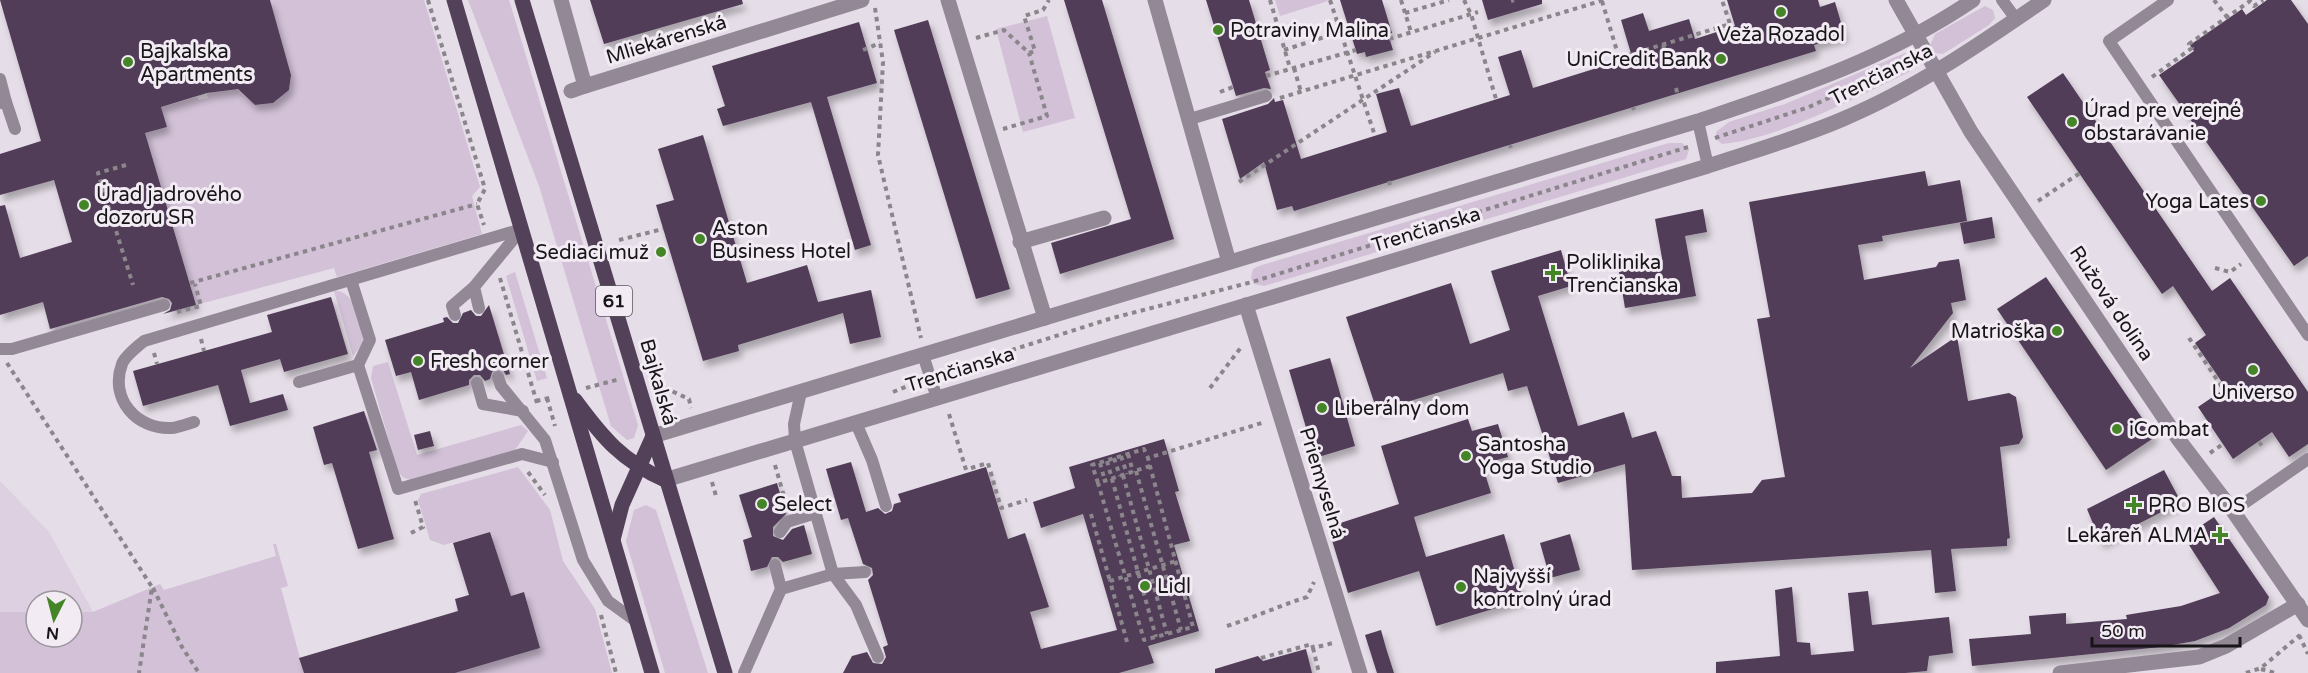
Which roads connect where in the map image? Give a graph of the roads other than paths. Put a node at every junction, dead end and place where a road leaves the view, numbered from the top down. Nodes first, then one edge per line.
1 (454, 0) edge
2 (522, 0) edge
3 (561, 0) edge
4 (948, 0) edge
5 (1155, 0) edge
6 (1896, 0) edge
7 (1973, 0) edge
8 (2002, 0) edge
9 (2044, 0) edge
10 (2168, 0) edge
11 (853, 1) edge
12 (2016, 19) junction
13 (1916, 35) junction
14 (1935, 72) junction
15 (0, 79) edge
16 (1270, 93) road end
17 (3, 103) edge
18 (1190, 119) junction
19 (1698, 121) junction
20 (15, 129) dead end
21 (1708, 166) junction
22 (1104, 218) dead end
23 (522, 229) junction
24 (1020, 242) junction
25 (1230, 262) junction
26 (351, 280) junction
27 (474, 287) junction
28 (164, 305) dead end
29 (1246, 305) junction
30 (479, 308) dead end
31 (455, 315) dead end
32 (1045, 318) junction
33 (2308, 335) edge
34 (2, 354) edge
35 (923, 355) junction
36 (358, 365) junction
37 (498, 377) dead end
38 (300, 382) dead end
39 (477, 383) dead end
40 (801, 392) junction
41 (570, 393) junction
42 (937, 398) junction
43 (523, 411) junction
44 (194, 422) dead end
45 (856, 423) junction
46 (653, 436) junction
47 (795, 441) junction
48 (2308, 459) edge
49 (553, 462) junction
50 (637, 468) junction
51 (665, 480) junction
52 (886, 506) dead end
53 (2233, 511) junction
54 (816, 513) junction
55 (783, 527) road end
56 (613, 540) junction
57 (775, 565) dead end
58 (865, 572) dead end
59 (833, 574) junction
60 (781, 590) junction
61 (2298, 604) junction
62 (2308, 620) edge
63 (637, 622) junction
64 (878, 657) dead end
65 (652, 673) edge
66 (724, 673) edge
67 (744, 673) edge
68 (1360, 673) edge
69 (2060, 673) edge

1 - 23 main road
2 - 46 main road, Bajkalská / 61
3 - 11 street, Mliekárenská
4 - 24 street
5 - 18 street
6 - 13 street, Ružová dolina
7 - 13 street, Trenčianska
8 - 12 lane
9 - 12 street, Trenčianska
10 - 33 lane
12 - 14 street, Trenčianska
13 - 14 street, Ružová dolina
13 - 19 street, Trenčianska
14 - 21 street, Trenčianska
14 - 53 street, Ružová dolina
15 - 17 lane
16 - 18 lane
17 - 20 lane
18 - 25 street
19 - 21 lane
19 - 25 street, Trenčianska
21 - 29 street, Trenčianska
22 - 24 street
23 - 26 lane
23 - 27 lane
23 - 41 main road
24 - 32 street
25 - 32 street, Trenčianska
26 - 36 lane
26 - 44 lane
27 - 30 lane
27 - 31 lane
28 - 34 lane
29 - 42 street, Trenčianska
29 - 68 street, Priemyselná
32 - 35 street, Trenčianska
35 - 40 street, Trenčianska
35 - 42 lane
36 - 38 lane
36 - 49 lane
37 - 43 lane
39 - 43 lane
40 - 46 street, Trenčianska
40 - 47 lane
41 - 50 main road
41 - 56 main road
42 - 45 street, Trenčianska
43 - 49 lane
45 - 47 street, Trenčianska
45 - 52 lane
46 - 50 main road
46 - 51 main road, Bajkalská / 61
47 - 51 street, Trenčianska
47 - 54 lane
48 - 53 lane
49 - 63 lane
50 - 51 main road
50 - 56 main road
51 - 66 main road, Bajkalská / 61
53 - 61 street, Ružová dolina
54 - 55 lane
54 - 59 lane
56 - 63 main road
57 - 60 lane
58 - 59 lane
59 - 60 lane
59 - 64 lane
60 - 67 lane
61 - 62 street, Ružová dolina
61 - 69 street
63 - 65 main road

